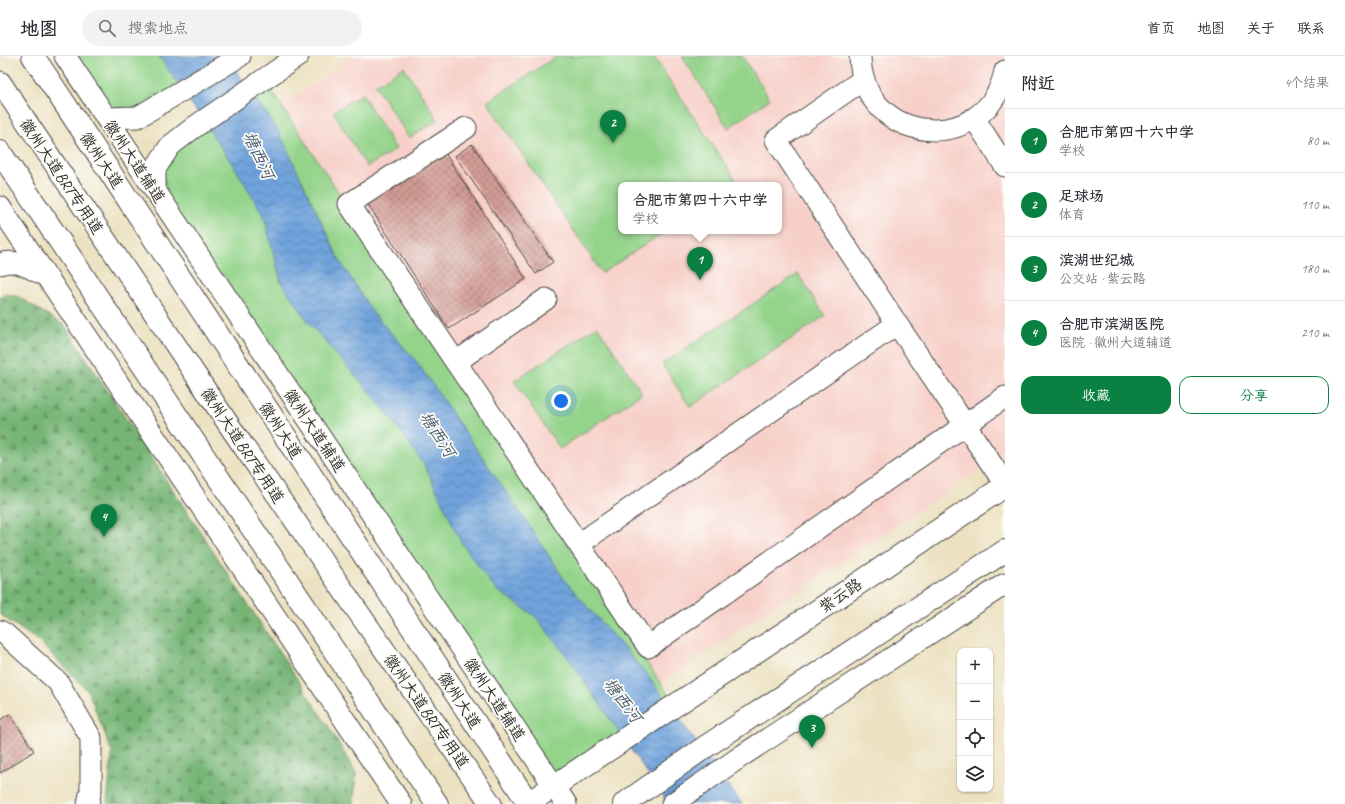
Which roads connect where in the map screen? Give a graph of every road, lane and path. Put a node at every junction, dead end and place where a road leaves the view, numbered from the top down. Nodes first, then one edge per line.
1 (33, 56) edge
2 (65, 56) edge
3 (298, 56) edge
4 (860, 56) edge
5 (238, 57) edge
6 (1005, 71) edge
7 (864, 79) junction
8 (0, 82) edge
9 (0, 99) edge
10 (106, 118) junction
11 (974, 118) junction
12 (466, 128) dead end
13 (0, 152) edge
14 (1005, 166) edge
15 (155, 191) junction
16 (0, 207) edge
17 (0, 264) edge
18 (46, 276) junction
19 (546, 299) dead end
20 (897, 324) junction
21 (456, 362) junction
22 (1005, 397) edge
23 (965, 425) junction
24 (1005, 485) edge
25 (579, 544) junction
26 (1005, 550) edge
27 (1005, 584) edge
28 (0, 632) edge
29 (560, 796) edge
30 (88, 804) edge
31 (401, 804) edge
32 (437, 804) edge
33 (480, 804) edge
34 (491, 804) edge
35 (528, 804) edge
36 (624, 804) edge
37 (672, 804) edge

1 - 35 main road, 徽州大道
2 - 10 street, 徽州大道辅道
3 - 15 street
4 - 7 street
5 - 10 street
6 - 11 street
7 - 11 street
7 - 20 street
8 - 34 street, 徽州大道BRT专用道
9 - 33 street, 徽州大道BRT专用道
10 - 15 street, 徽州大道辅道
11 - 14 street
12 - 21 street
13 - 32 main road
15 - 29 street, 徽州大道辅道
16 - 18 street
17 - 18 street
18 - 31 street
19 - 21 street
20 - 23 street
20 - 25 street
21 - 25 street
22 - 23 street
23 - 24 street
23 - 25 street
24 - 29 main road, 紫云路
26 - 36 main road
27 - 37 street
28 - 30 street
29 - 35 main road

